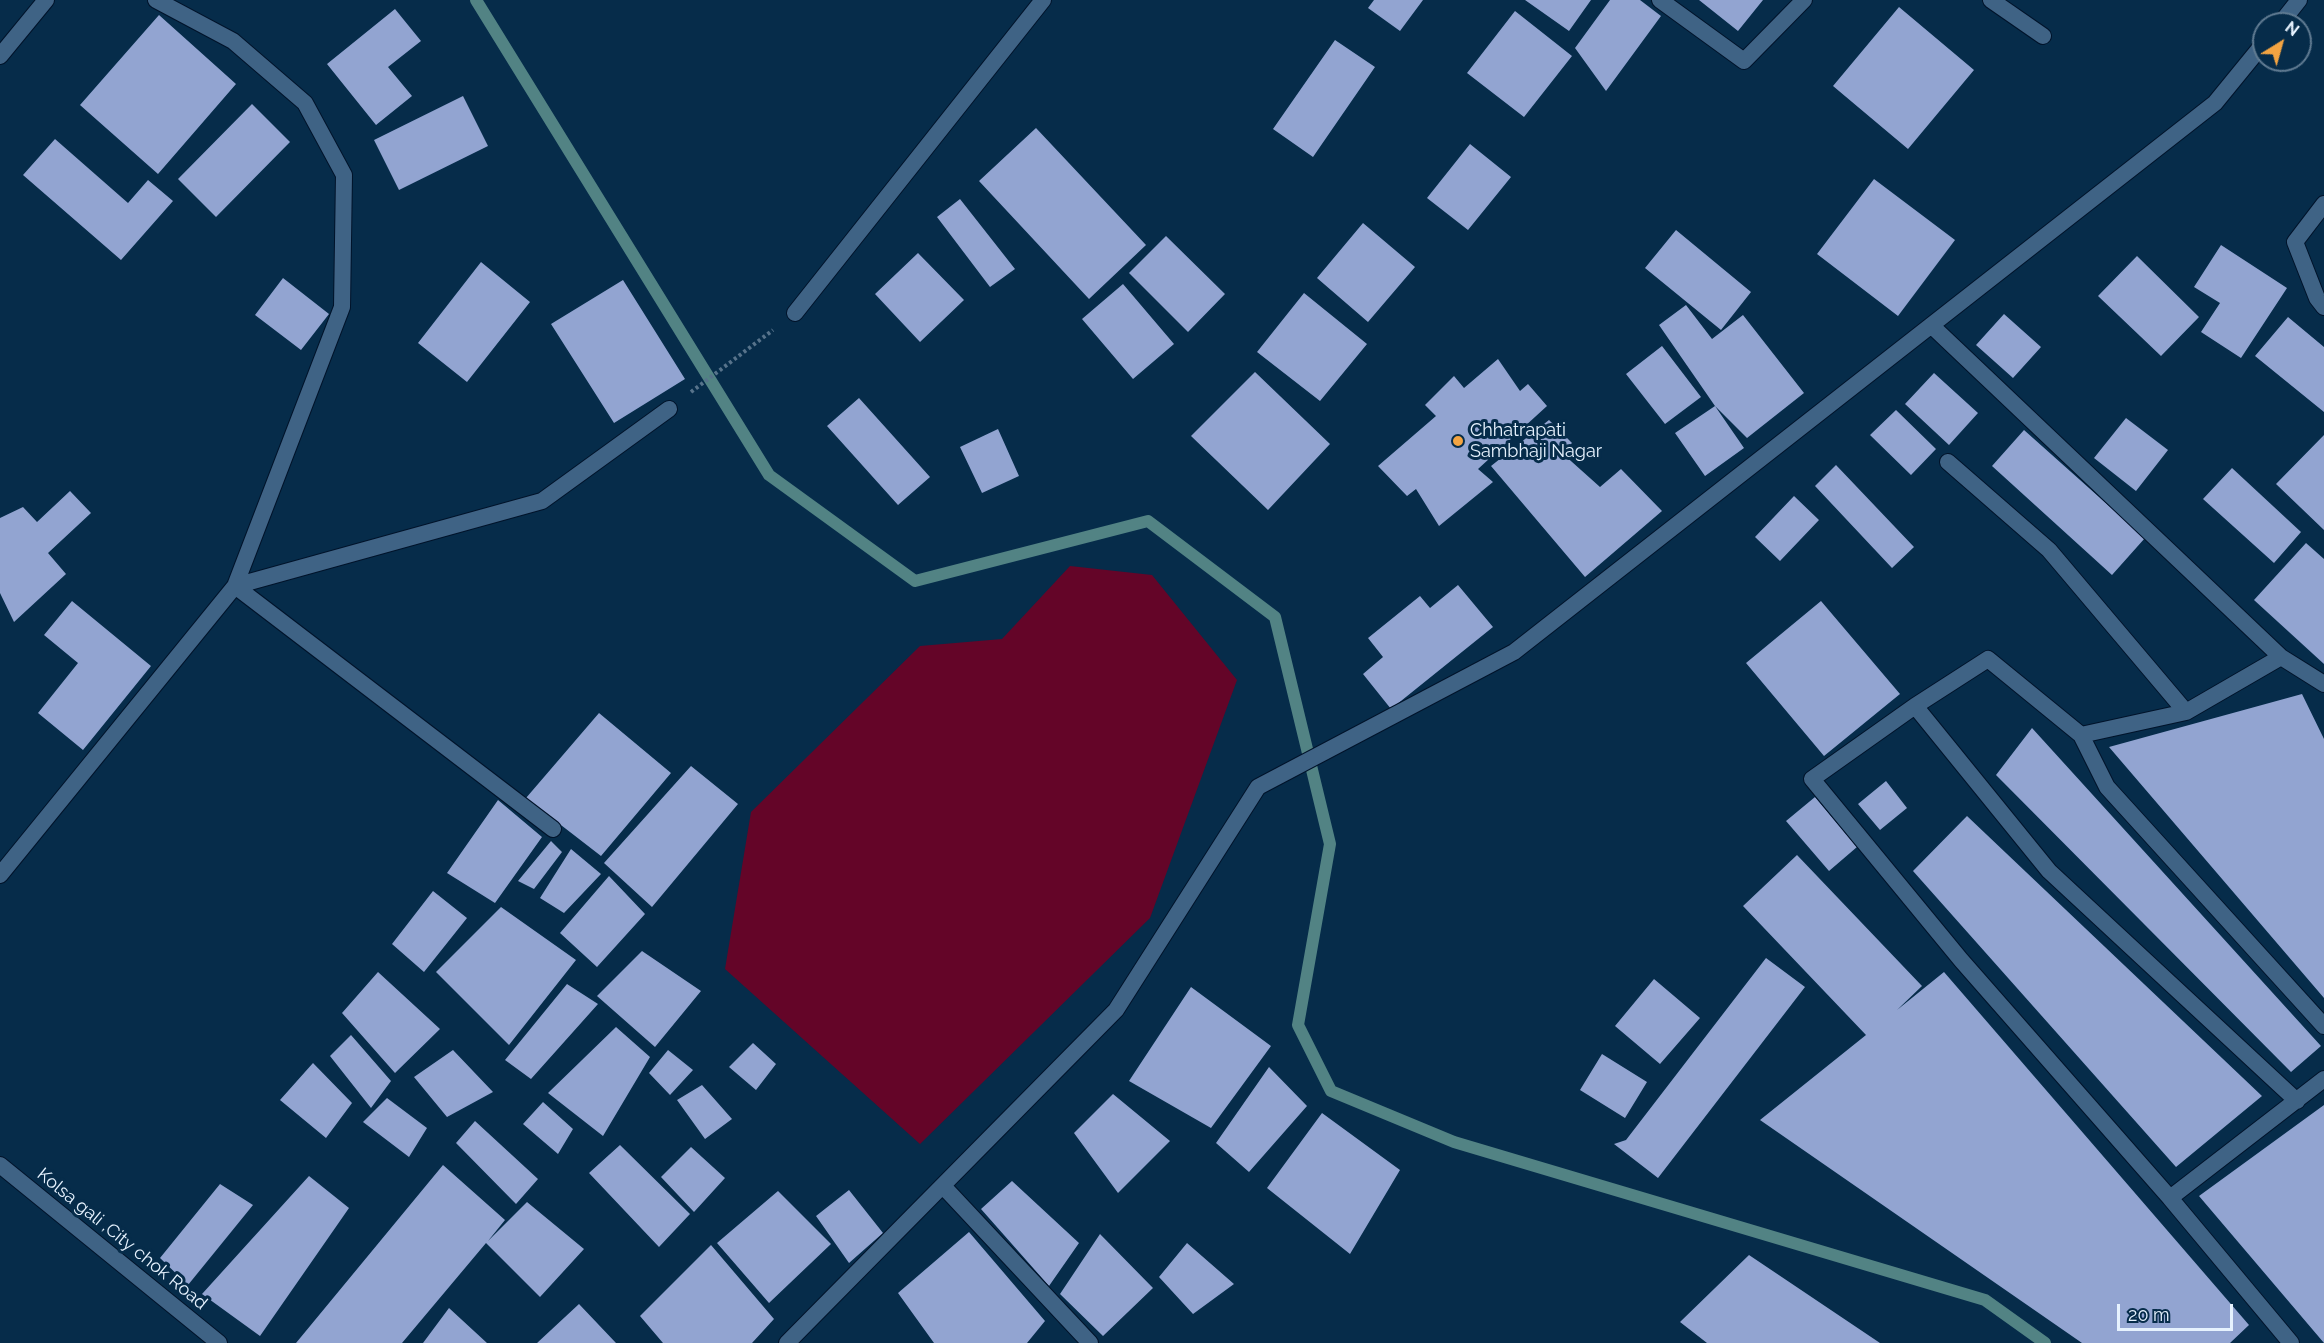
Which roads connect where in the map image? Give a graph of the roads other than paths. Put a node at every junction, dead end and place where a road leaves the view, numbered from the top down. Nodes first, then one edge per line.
1 (46, 0) edge
2 (156, 0) edge
3 (1043, 0) edge
4 (1660, 0) edge
5 (1804, 0) edge
6 (1991, 0) edge
7 (2299, 0) edge
8 (2290, 12) edge
9 (2043, 36) dead end
10 (0, 56) edge
11 (2252, 58) edge
12 (2324, 204) edge
13 (2324, 307) edge
14 (795, 313) road end
15 (1932, 326) junction
16 (669, 409) road end
17 (1948, 462) dead end
18 (235, 586) junction
19 (2281, 657) junction
20 (2324, 684) edge
21 (1915, 706) junction
22 (2186, 712) junction
23 (2081, 735) junction
24 (554, 829) dead end
25 (0, 875) edge
26 (2324, 1026) edge
27 (2324, 1079) edge
28 (2297, 1101) junction
29 (0, 1165) edge
30 (943, 1185) junction
31 (2170, 1198) junction
32 (219, 1343) edge
33 (787, 1343) edge
34 (1090, 1343) edge
35 (2291, 1343) edge

1 - 10 street
2 - 18 street
3 - 14 street
4 - 5 street
6 - 9 street
7 - 8 street
11 - 15 street
12 - 13 street
15 - 19 street
15 - 30 street
16 - 18 street
17 - 22 street
18 - 24 street
18 - 25 street
19 - 20 street
19 - 22 street
21 - 23 street
21 - 28 street
21 - 31 street
22 - 23 street
23 - 26 street
27 - 28 street
28 - 31 street
29 - 32 street, Kolsa gali ,City chok Road
30 - 33 street
30 - 34 street
31 - 35 street

